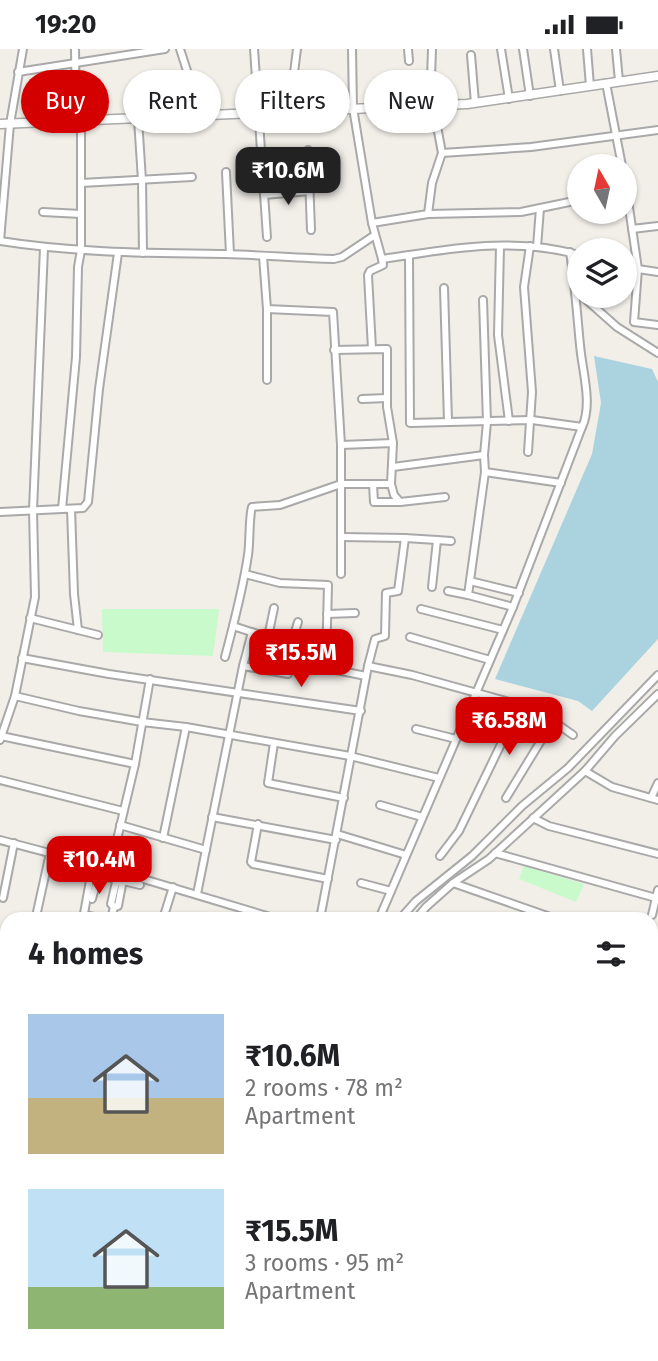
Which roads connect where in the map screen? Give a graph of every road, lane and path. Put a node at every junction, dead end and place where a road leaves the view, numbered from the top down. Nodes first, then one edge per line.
1 (23, 49) edge
2 (75, 49) edge
3 (165, 49) edge
4 (180, 49) edge
5 (254, 49) edge
6 (297, 49) edge
7 (352, 49) edge
8 (408, 49) edge
9 (432, 49) edge
10 (501, 49) edge
11 (523, 49) edge
12 (554, 49) edge
13 (587, 49) edge
14 (616, 49) edge
15 (471, 55) dead end
16 (409, 61) dead end
17 (76, 64) junction
18 (76, 70) edge
19 (187, 70) edge
20 (255, 70) edge
21 (294, 70) edge
22 (432, 70) edge
23 (18, 72) junction
24 (658, 76) edge
25 (619, 81) junction
26 (606, 83) junction
27 (590, 86) junction
28 (560, 91) junction
29 (530, 96) junction
30 (509, 99) junction
31 (475, 103) junction
32 (458, 104) edge
33 (352, 108) junction
34 (364, 108) edge
35 (0, 124) edge
36 (10, 124) junction
37 (21, 124) edge
38 (658, 130) edge
39 (79, 133) edge
40 (139, 133) edge
41 (259, 133) edge
42 (438, 133) edge
43 (615, 135) junction
44 (307, 150) dead end
45 (442, 153) junction
46 (619, 154) edge
47 (226, 172) dead end
48 (192, 177) dead end
49 (142, 180) junction
50 (81, 183) junction
51 (310, 191) junction
52 (264, 195) junction
53 (567, 202) edge
54 (540, 208) junction
55 (43, 212) dead end
56 (81, 214) junction
57 (428, 214) junction
58 (372, 223) junction
59 (631, 224) edge
60 (658, 226) edge
61 (632, 229) junction
62 (311, 230) dead end
63 (375, 235) junction
64 (267, 237) dead end
65 (0, 241) edge
66 (500, 246) junction
67 (533, 246) junction
68 (44, 248) junction
69 (81, 250) junction
70 (567, 252) edge
71 (118, 253) junction
72 (143, 253) junction
73 (230, 254) junction
74 (409, 254) junction
75 (263, 256) junction
76 (382, 258) junction
77 (638, 269) junction
78 (658, 272) edge
79 (444, 288) dead end
80 (483, 300) dead end
81 (580, 308) edge
82 (595, 308) edge
83 (267, 310) junction
84 (634, 322) junction
85 (658, 325) edge
86 (622, 330) junction
87 (372, 349) junction
88 (334, 350) junction
89 (658, 353) edge
90 (267, 380) dead end
91 (387, 398) junction
92 (362, 399) dead end
93 (532, 420) junction
94 (448, 421) junction
95 (509, 421) junction
96 (487, 422) junction
97 (582, 427) junction
98 (393, 443) junction
99 (341, 445) junction
100 (528, 452) dead end
101 (484, 455) junction
102 (393, 467) junction
103 (485, 472) junction
104 (561, 483) junction
105 (341, 484) junction
106 (373, 484) junction
107 (391, 484) junction
108 (445, 497) dead end
109 (400, 502) junction
110 (62, 509) junction
111 (71, 509) junction
112 (33, 510) junction
113 (0, 512) edge
114 (341, 537) junction
115 (405, 538) junction
116 (437, 540) junction
117 (451, 541) dead end
118 (245, 574) junction
119 (341, 574) dead end
120 (470, 581) junction
121 (432, 587) dead end
122 (448, 591) dead end
123 (519, 593) junction
124 (468, 595) junction
125 (513, 607) junction
126 (274, 608) dead end
127 (421, 609) dead end
128 (355, 613) dead end
129 (327, 614) junction
130 (30, 618) junction
131 (298, 622) dead end
132 (233, 626) junction
133 (78, 630) junction
134 (503, 630) junction
135 (252, 632) junction
136 (99, 635) dead end
137 (268, 637) junction
138 (410, 637) dead end
139 (225, 657) dead end
140 (22, 659) junction
141 (490, 660) junction
142 (243, 666) junction
143 (368, 666) junction
144 (288, 674) dead end
145 (658, 675) edge
146 (366, 676) junction
147 (150, 679) junction
148 (476, 692) junction
149 (237, 694) junction
150 (658, 694) edge
151 (15, 696) junction
152 (520, 705) junction
153 (360, 712) junction
154 (553, 721) junction
155 (142, 722) junction
156 (186, 727) junction
157 (416, 729) dead end
158 (229, 735) junction
159 (573, 736) dead end
160 (0, 738) edge
161 (456, 739) junction
162 (274, 743) junction
163 (350, 756) junction
164 (135, 764) junction
165 (585, 771) junction
166 (439, 778) junction
167 (0, 780) edge
168 (658, 783) edge
169 (344, 798) junction
170 (506, 798) dead end
171 (655, 799) edge
172 (380, 805) dead end
173 (123, 811) junction
174 (212, 817) junction
175 (422, 817) junction
176 (533, 818) junction
177 (258, 824) junction
178 (120, 825) junction
179 (337, 837) junction
180 (163, 838) junction
181 (0, 840) edge
182 (13, 843) junction
183 (206, 850) junction
184 (50, 853) junction
185 (495, 853) junction
186 (658, 854) edge
187 (406, 855) junction
188 (440, 856) dead end
189 (93, 864) junction
190 (110, 869) junction
191 (120, 878) junction
192 (328, 879) junction
193 (361, 883) dead end
194 (453, 883) junction
195 (140, 885) dead end
196 (173, 887) junction
197 (658, 890) edge
198 (391, 891) junction
199 (197, 894) junction
200 (3, 898) dead end
201 (656, 898) junction
202 (93, 899) dead end
203 (37, 912) dead end
204 (84, 912) edge
205 (113, 912) edge
206 (165, 912) edge
207 (255, 912) edge
208 (321, 912) edge
209 (382, 912) edge
210 (406, 912) edge
211 (422, 912) edge
212 (536, 912) edge
213 (653, 912) edge

1 - 23 street
2 - 17 street
3 - 17 street
4 - 19 street
5 - 20 street
6 - 21 street
7 - 33 street
8 - 16 street
9 - 22 street
10 - 30 street
11 - 29 street
12 - 28 street
13 - 27 street
14 - 25 street
15 - 31 street
17 - 18 street
17 - 23 street
23 - 36 street
24 - 25 street
25 - 26 street
26 - 27 street
26 - 43 street
27 - 28 street
28 - 29 street
29 - 30 street
30 - 31 street
31 - 32 street
33 - 34 street
33 - 58 street
35 - 36 street
36 - 37 street
36 - 65 street
38 - 43 street
39 - 50 street
40 - 49 street
41 - 52 street
42 - 45 street
43 - 45 street
43 - 46 street
44 - 51 street
45 - 57 street
47 - 73 street
48 - 49 street
49 - 50 street
49 - 72 street
50 - 56 street
51 - 52 street
51 - 62 street
52 - 64 street
53 - 54 street
54 - 57 street
54 - 67 street
55 - 56 street
56 - 69 street
57 - 58 street
58 - 63 street
59 - 61 street
60 - 61 street
61 - 77 street
63 - 75 street
63 - 76 street
65 - 68 street
66 - 67 street
66 - 74 street
66 - 95 street
67 - 70 street
67 - 93 street
68 - 69 street
68 - 112 street
69 - 71 street
69 - 110 street
71 - 72 street
71 - 111 street
72 - 73 street
73 - 75 street
74 - 76 street
74 - 94 street
75 - 83 street
76 - 87 street
77 - 78 street
77 - 84 street
79 - 94 street
80 - 96 street
81 - 97 street
82 - 86 street
83 - 88 street
83 - 90 street
84 - 85 street
84 - 86 street
86 - 89 street
87 - 88 street
87 - 91 street
88 - 99 street
91 - 92 street
91 - 98 street
93 - 95 street
93 - 97 street
93 - 100 street
94 - 96 street
95 - 96 street
96 - 101 street
97 - 104 street
98 - 99 street
98 - 102 street
99 - 105 street
101 - 102 street
101 - 103 street
102 - 107 street
103 - 104 street
103 - 120 street
104 - 123 street
105 - 106 street
105 - 114 street
105 - 118 street
106 - 107 street
106 - 109 street
107 - 109 street
108 - 109 street
110 - 111 street
110 - 112 street
111 - 133 street
112 - 113 street
112 - 130 street
114 - 115 street
114 - 119 street
115 - 116 street
115 - 143 street
116 - 117 street
116 - 121 street
118 - 129 street
118 - 132 street
120 - 123 street
120 - 124 street
122 - 124 street
123 - 125 street
124 - 125 street
125 - 134 street
126 - 137 street
127 - 134 street
128 - 129 street
129 - 146 street
130 - 133 street
130 - 140 street
131 - 137 street
132 - 135 street
132 - 139 street
133 - 136 street
134 - 141 street
135 - 137 street
135 - 142 street
138 - 141 street
140 - 147 street
140 - 151 street
141 - 148 street
142 - 144 street
142 - 149 street
143 - 146 street
143 - 148 street
145 - 210 street
146 - 153 street
147 - 149 street
147 - 155 street
148 - 152 street
148 - 161 street
149 - 153 street
149 - 158 street
150 - 165 street
151 - 155 street
151 - 160 street
152 - 154 street
152 - 188 street
153 - 163 street
154 - 159 street
154 - 170 street
155 - 156 street
155 - 164 street
156 - 158 street
156 - 180 street
157 - 161 street
158 - 162 street
158 - 174 street
160 - 164 street
161 - 166 street
162 - 163 street
162 - 169 street
163 - 166 street
163 - 169 street
164 - 173 street
165 - 171 street
165 - 176 street
166 - 175 street
167 - 173 street
168 - 171 street
169 - 179 street
172 - 175 street
173 - 178 street
174 - 177 street
174 - 183 street
175 - 187 street
176 - 185 street
176 - 186 street
177 - 179 street
177 - 192 street
178 - 180 street
178 - 190 street
179 - 187 street
179 - 192 street
180 - 183 street
181 - 182 street
182 - 184 street
182 - 200 street
183 - 199 street
184 - 189 street
184 - 203 street
185 - 194 street
185 - 201 street
187 - 198 street
189 - 190 street
189 - 204 street
190 - 191 street
191 - 195 street
191 - 196 street
191 - 202 street
191 - 205 street
192 - 208 street
193 - 198 street
194 - 211 street
194 - 212 street
196 - 199 street
196 - 206 street
197 - 201 street
198 - 209 street
199 - 207 street
201 - 213 street

